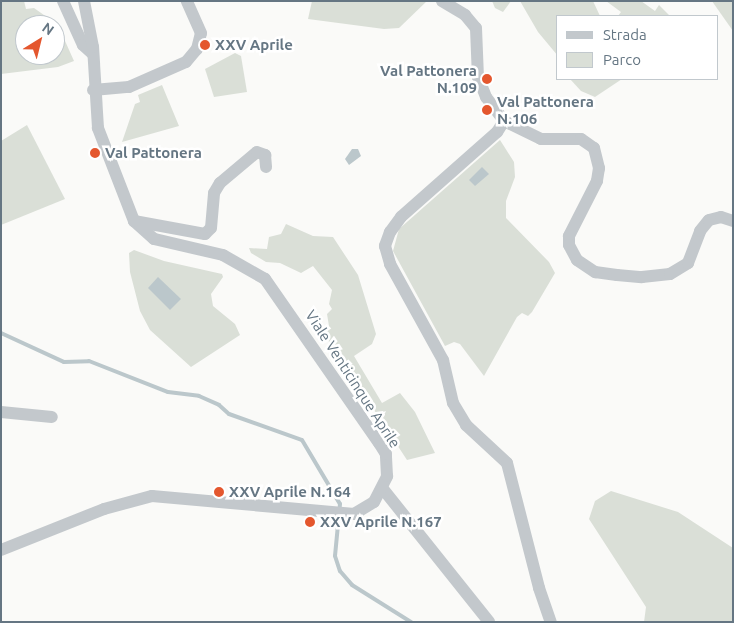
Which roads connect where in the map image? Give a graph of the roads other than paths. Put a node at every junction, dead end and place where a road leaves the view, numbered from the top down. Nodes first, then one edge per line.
1 (63, 1) edge
2 (84, 1) edge
3 (187, 1) edge
4 (442, 1) edge
5 (93, 54) junction
6 (94, 90) junction
7 (504, 121) junction
8 (266, 167) dead end
9 (733, 220) edge
10 (134, 221) junction
11 (1, 412) edge
12 (52, 417) dead end
13 (383, 489) junction
14 (1, 550) edge
15 (489, 622) edge
16 (551, 622) edge

1 - 5 street
2 - 5 street, Viale Venticinque Aprile
3 - 6 street
4 - 7 street
5 - 6 street, Viale Venticinque Aprile
6 - 10 street, Viale Venticinque Aprile
7 - 9 street
7 - 16 street
8 - 10 street
10 - 13 street, Viale Venticinque Aprile
11 - 12 street
13 - 14 street
13 - 15 street

